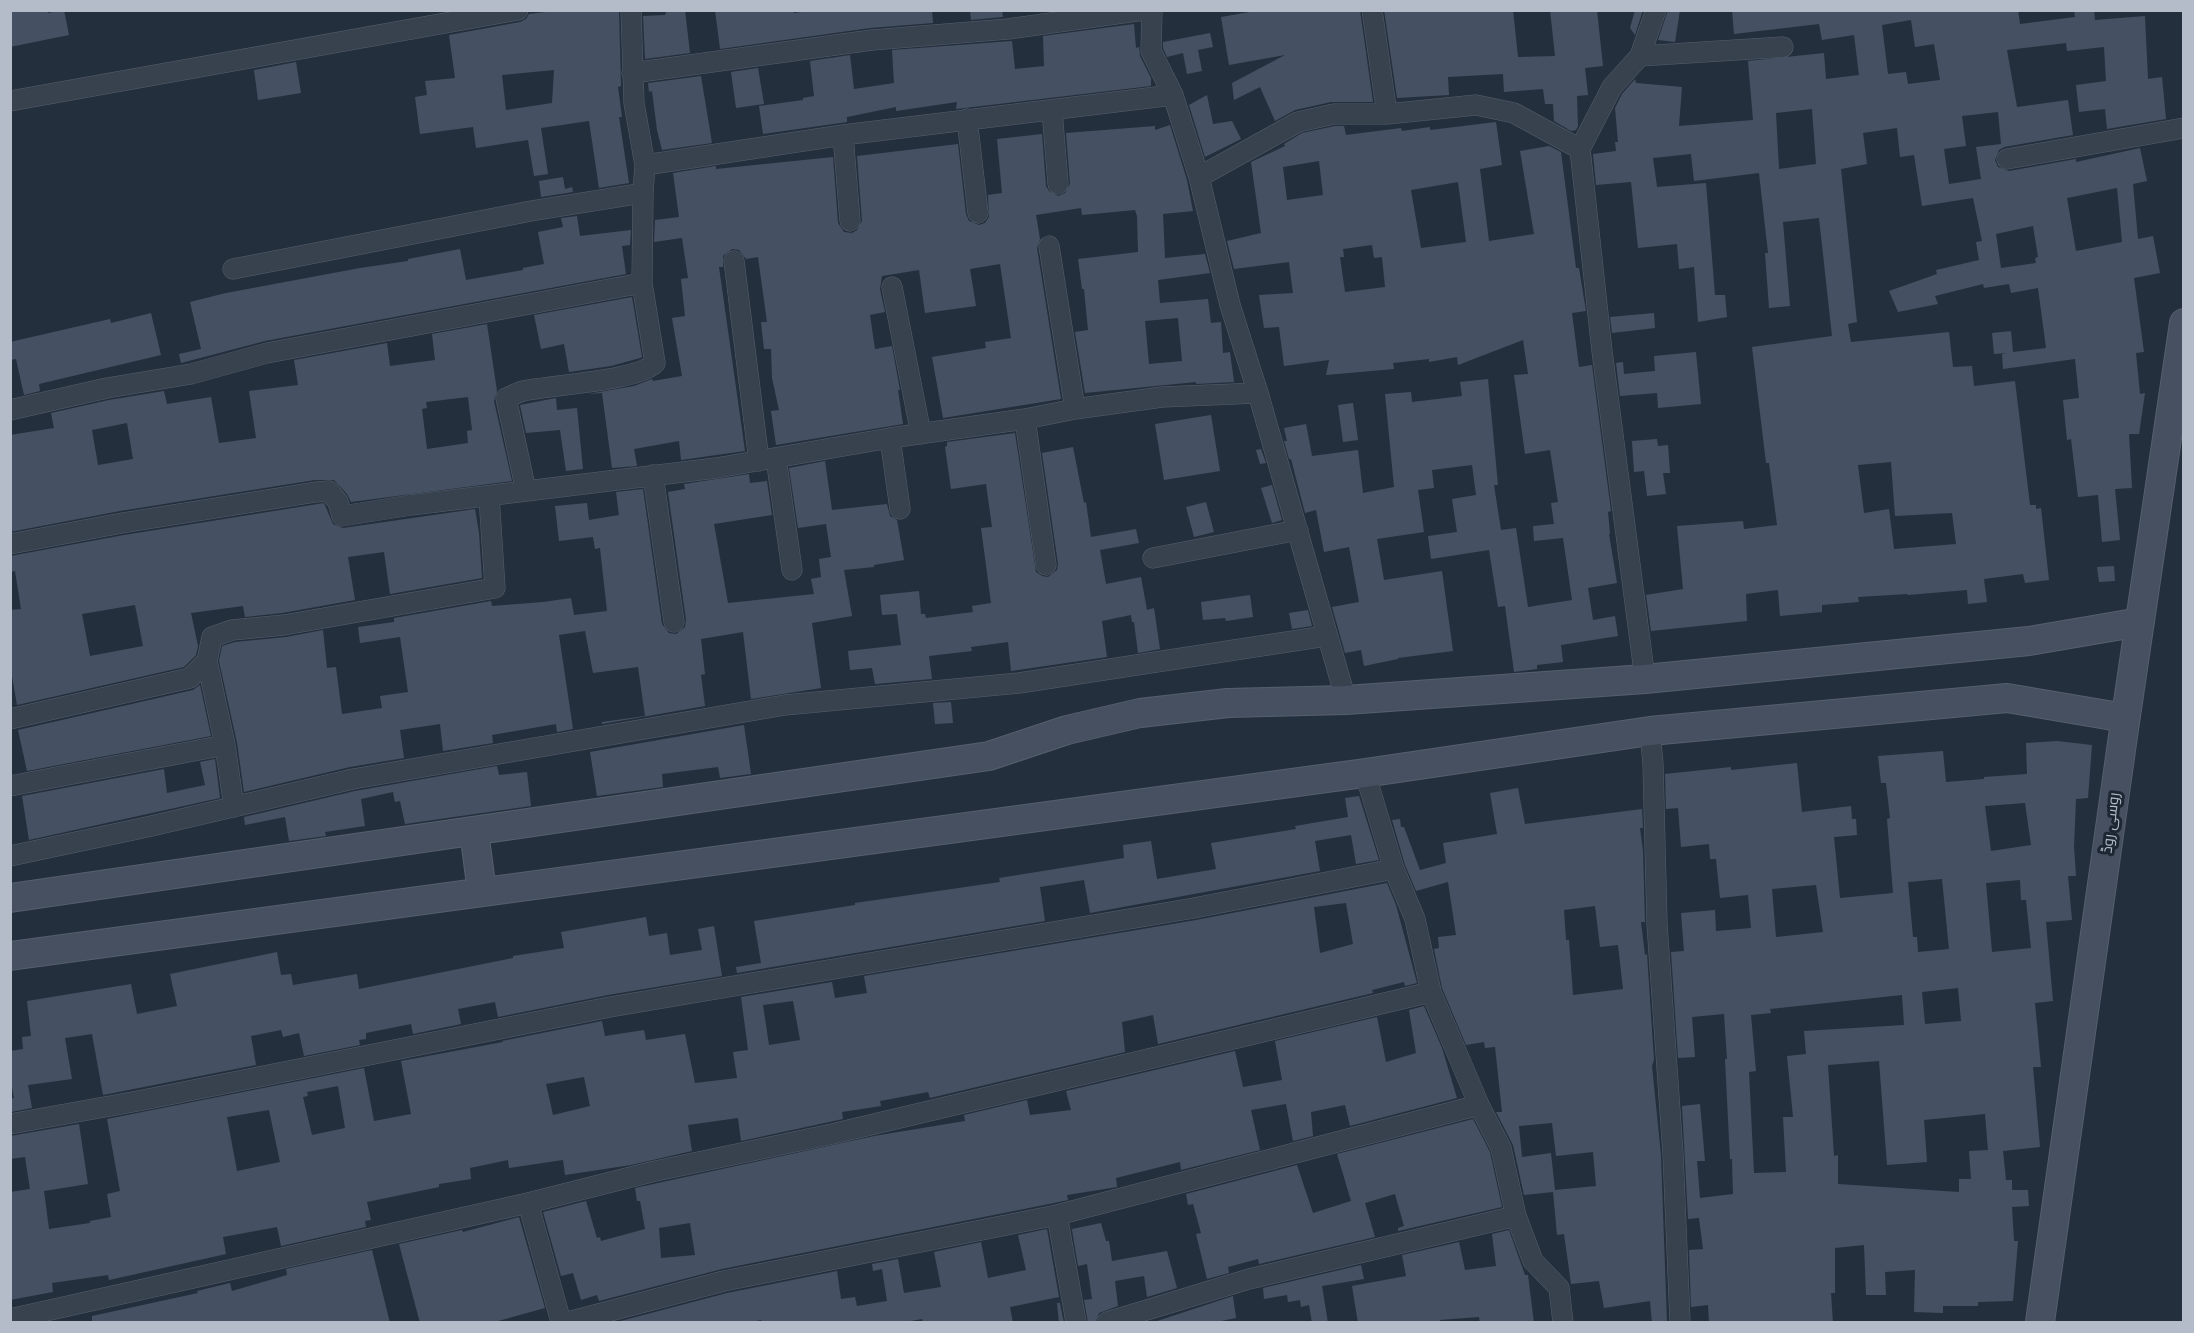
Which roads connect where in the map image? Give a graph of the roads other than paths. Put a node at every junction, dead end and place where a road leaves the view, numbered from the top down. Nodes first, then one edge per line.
1 (518, 10) edge
2 (631, 10) edge
3 (1144, 10) edge
4 (1152, 10) edge
5 (1372, 10) edge
6 (1656, 10) edge
7 (1783, 47) dead end
8 (1640, 56) junction
9 (632, 73) junction
10 (1173, 95) junction
11 (10, 101) edge
12 (1052, 110) junction
13 (1387, 114) junction
14 (967, 119) junction
15 (2184, 128) edge
16 (843, 135) junction
17 (1580, 149) junction
18 (2007, 159) dead end
19 (645, 165) junction
20 (1199, 177) junction
21 (1058, 184) dead end
22 (642, 193) junction
23 (978, 213) dead end
24 (850, 221) dead end
25 (1049, 246) dead end
26 (734, 261) dead end
27 (233, 269) dead end
28 (642, 283) junction
29 (892, 287) dead end
30 (2184, 323) edge
31 (1258, 393) junction
32 (1075, 409) junction
33 (10, 410) edge
34 (1025, 419) junction
35 (921, 434) junction
36 (890, 438) junction
37 (767, 460) junction
38 (653, 475) junction
39 (526, 491) junction
40 (489, 496) junction
41 (900, 508) dead end
42 (1298, 530) junction
43 (10, 544) edge
44 (1152, 558) dead end
45 (1046, 565) dead end
46 (792, 570) dead end
47 (674, 622) dead end
48 (2140, 622) junction
49 (1326, 636) junction
50 (207, 661) junction
51 (1645, 679) junction
52 (1346, 699) junction
53 (2125, 718) junction
54 (10, 719) edge
55 (1650, 731) junction
56 (225, 745) junction
57 (1365, 773) junction
58 (10, 786) edge
59 (234, 807) junction
60 (474, 831) junction
61 (10, 856) edge
62 (1394, 869) junction
63 (482, 892) junction
64 (10, 898) edge
65 (10, 956) edge
66 (1431, 992) junction
67 (1479, 1105) junction
68 (10, 1124) edge
69 (528, 1203) junction
70 (1057, 1215) junction
71 (1516, 1216) junction
72 (10, 1319) edge
73 (561, 1323) edge
74 (568, 1323) edge
75 (1076, 1323) edge
76 (1107, 1323) edge
77 (1563, 1323) edge
78 (1680, 1323) edge
79 (2040, 1323) edge

1 - 11 street
2 - 9 street
3 - 9 street
4 - 10 street
5 - 13 street
6 - 8 street
7 - 8 street
8 - 17 street
9 - 19 street
10 - 12 street
10 - 20 street
12 - 14 street
12 - 21 street
13 - 17 street
13 - 20 street
14 - 16 street
14 - 23 street
15 - 18 street
16 - 19 street
16 - 24 street
17 - 51 street
19 - 22 street
20 - 31 street
22 - 27 street
22 - 28 street
25 - 32 street
26 - 37 street
28 - 33 street
28 - 39 street
29 - 35 street
30 - 48 street, روسی روڈ
31 - 32 street
31 - 42 street
32 - 34 street
34 - 35 street
34 - 45 street
35 - 36 street
36 - 37 street
36 - 41 street
37 - 38 street
37 - 46 street
38 - 39 street
38 - 47 street
39 - 40 street
40 - 43 street
40 - 50 street
42 - 44 street
42 - 49 street
48 - 51 street
48 - 53 street, روسی روڈ
49 - 52 street
49 - 59 street
50 - 54 street
50 - 56 street
51 - 52 street
52 - 60 street
53 - 55 street
53 - 79 street, روسی روڈ
55 - 57 street
55 - 78 street
56 - 58 street
56 - 59 street
57 - 62 street
57 - 63 street
59 - 61 street
60 - 63 street
60 - 64 street
62 - 66 street
62 - 68 street
63 - 65 street
66 - 67 street
66 - 69 street
67 - 70 street
67 - 71 street
69 - 72 street
69 - 73 street
70 - 74 street
70 - 75 street
71 - 76 street
71 - 77 street

